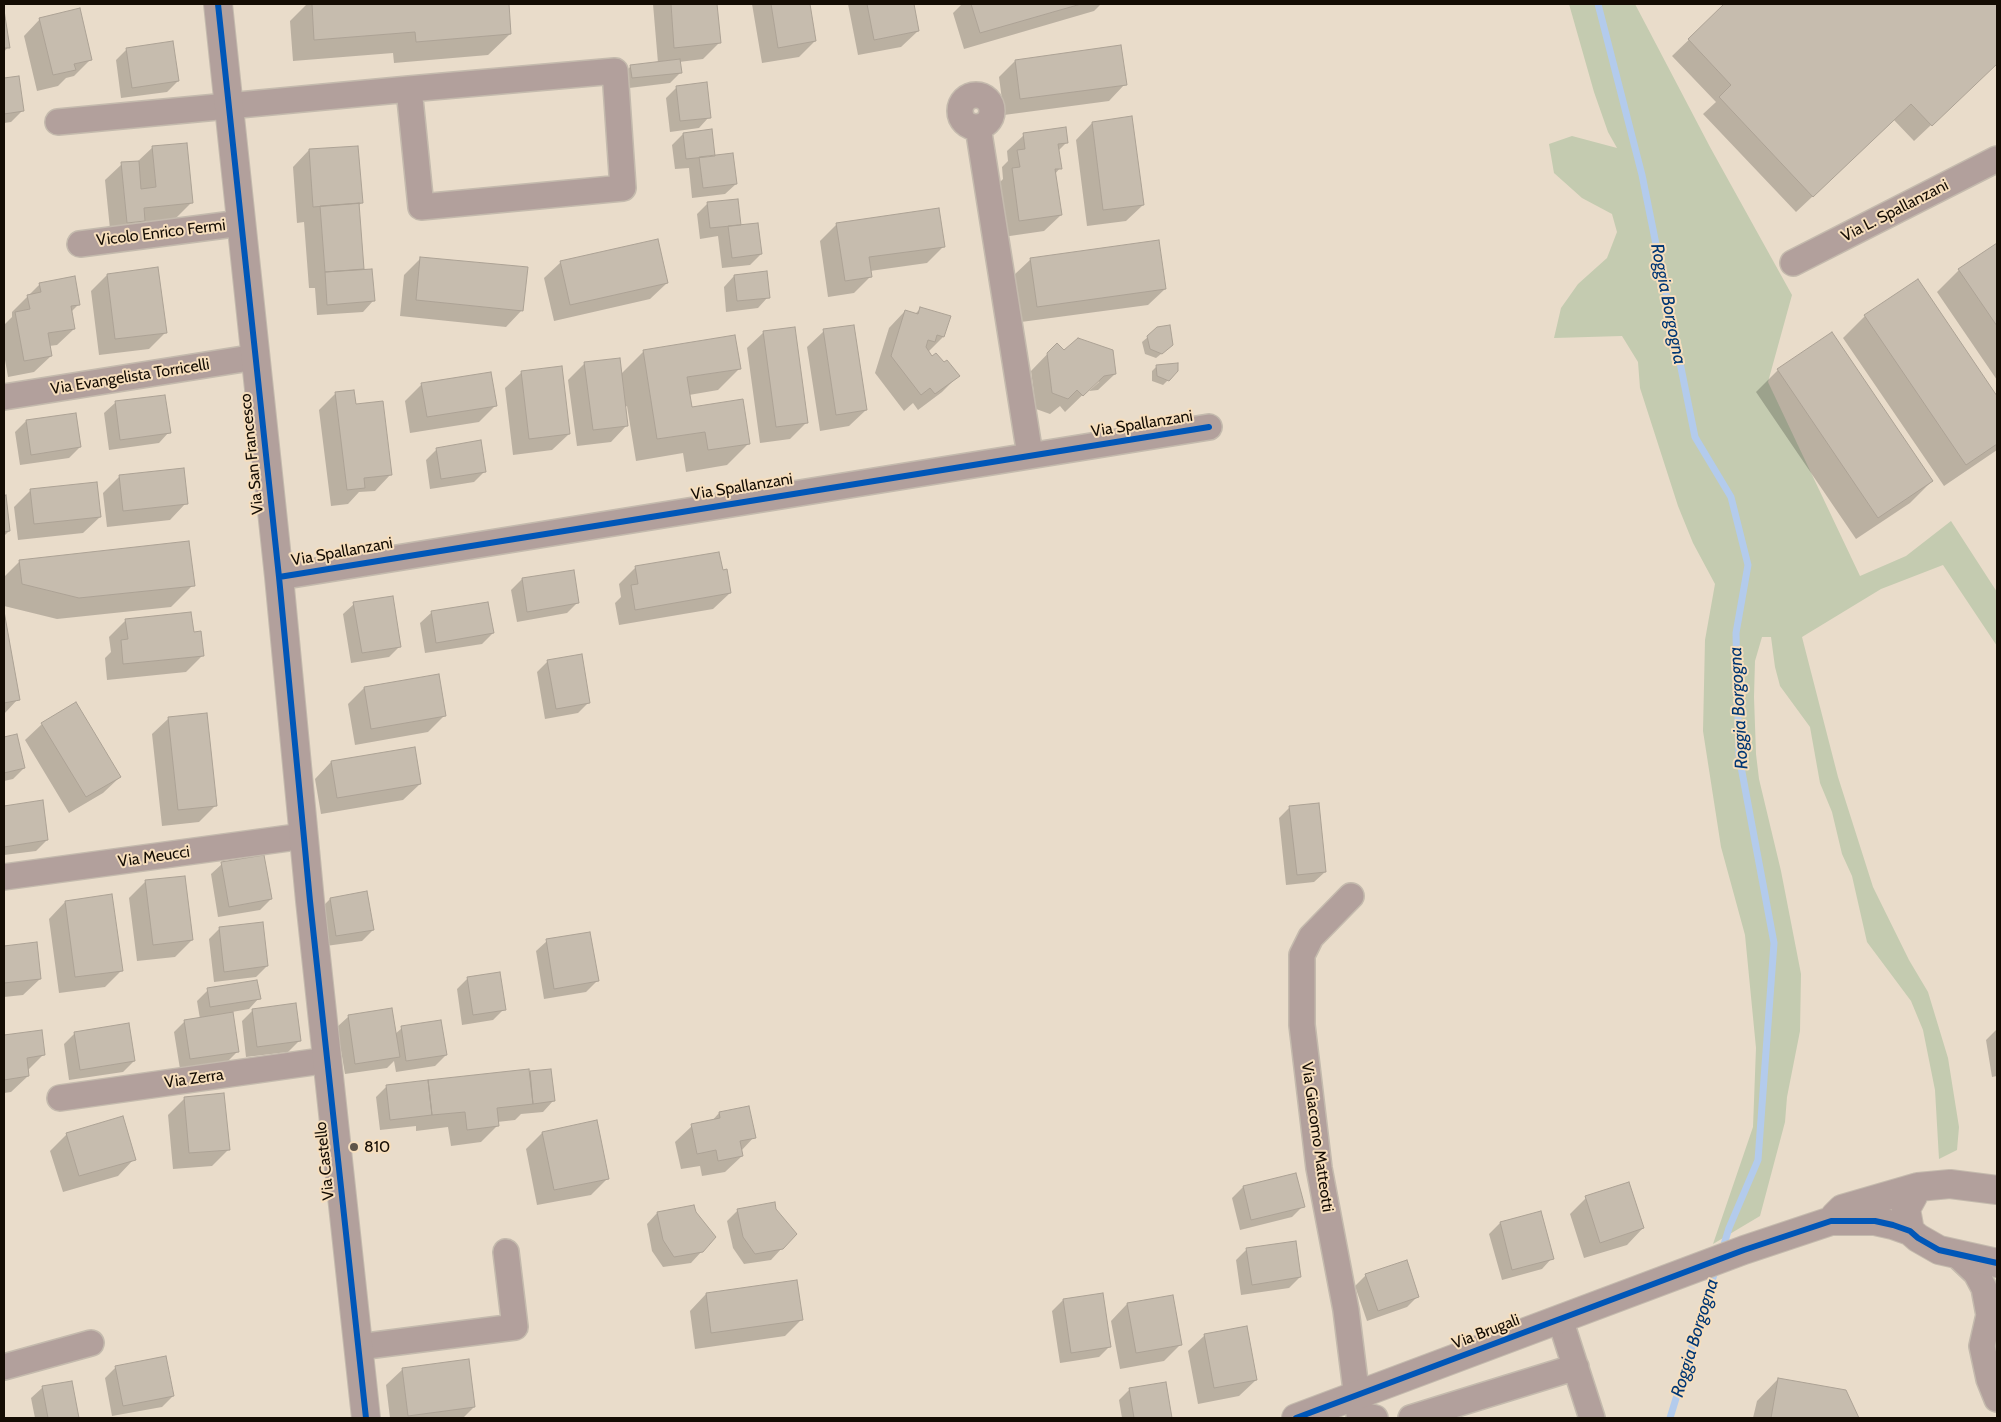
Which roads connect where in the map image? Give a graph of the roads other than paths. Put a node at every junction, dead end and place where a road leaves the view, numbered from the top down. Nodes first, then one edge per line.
1 (218, 4) edge
2 (408, 89) junction
3 (229, 107) junction
4 (58, 122) dead end
5 (978, 127) dead end
6 (1997, 159) edge
7 (241, 223) junction
8 (80, 244) dead end
9 (1793, 263) dead end
10 (256, 357) junction
11 (4, 396) edge
12 (1209, 427) dead end
13 (1030, 455) junction
14 (279, 577) junction
15 (304, 836) junction
16 (4, 877) edge
17 (1351, 896) dead end
18 (310, 901) joint
19 (328, 1060) junction
20 (60, 1098) dead end
21 (1918, 1187) junction
22 (1997, 1190) edge
23 (1831, 1221) junction
24 (1910, 1231) junction
25 (506, 1252) dead end
26 (1956, 1255) junction
27 (1997, 1263) edge
28 (1993, 1311) edge
29 (1560, 1319) junction
30 (91, 1343) dead end
31 (359, 1347) junction
32 (4, 1367) edge
33 (1576, 1367) junction
34 (1356, 1396) junction
35 (1997, 1399) edge
36 (366, 1418) edge
37 (1296, 1418) edge
38 (1375, 1418) edge
39 (1411, 1418) edge
40 (1592, 1418) edge

1 - 3 street, Via San Francesco
2 - 2 street
2 - 3 street
3 - 4 street
3 - 7 street, Via San Francesco
5 - 13 street
6 - 9 street, Via L. Spallanzani
7 - 8 street, Vicolo Enrico Fermi
7 - 10 street, Via San Francesco
10 - 11 street, Via Evangelista Torricelli
10 - 14 street, Via San Francesco
12 - 13 street, Via Spallanzani
13 - 14 street, Via Spallanzani
14 - 15 street, Via San Francesco
15 - 16 street, Via Meucci
15 - 18 street, Via San Francesco
17 - 34 street, Via Giacomo Matteotti
18 - 19 street, Via Castello
19 - 20 street, Via Zerra
19 - 31 street, Via Castello
21 - 22 street
21 - 23 street
21 - 24 street
23 - 24 street
23 - 29 street, Via Brugali
24 - 26 street
25 - 31 street
26 - 27 street
26 - 28 street
28 - 35 street
29 - 33 street
29 - 34 street, Via Brugali
30 - 32 street
31 - 36 street, Via Castello
33 - 39 street
33 - 40 street
34 - 37 street, Via Brugali
34 - 38 street

